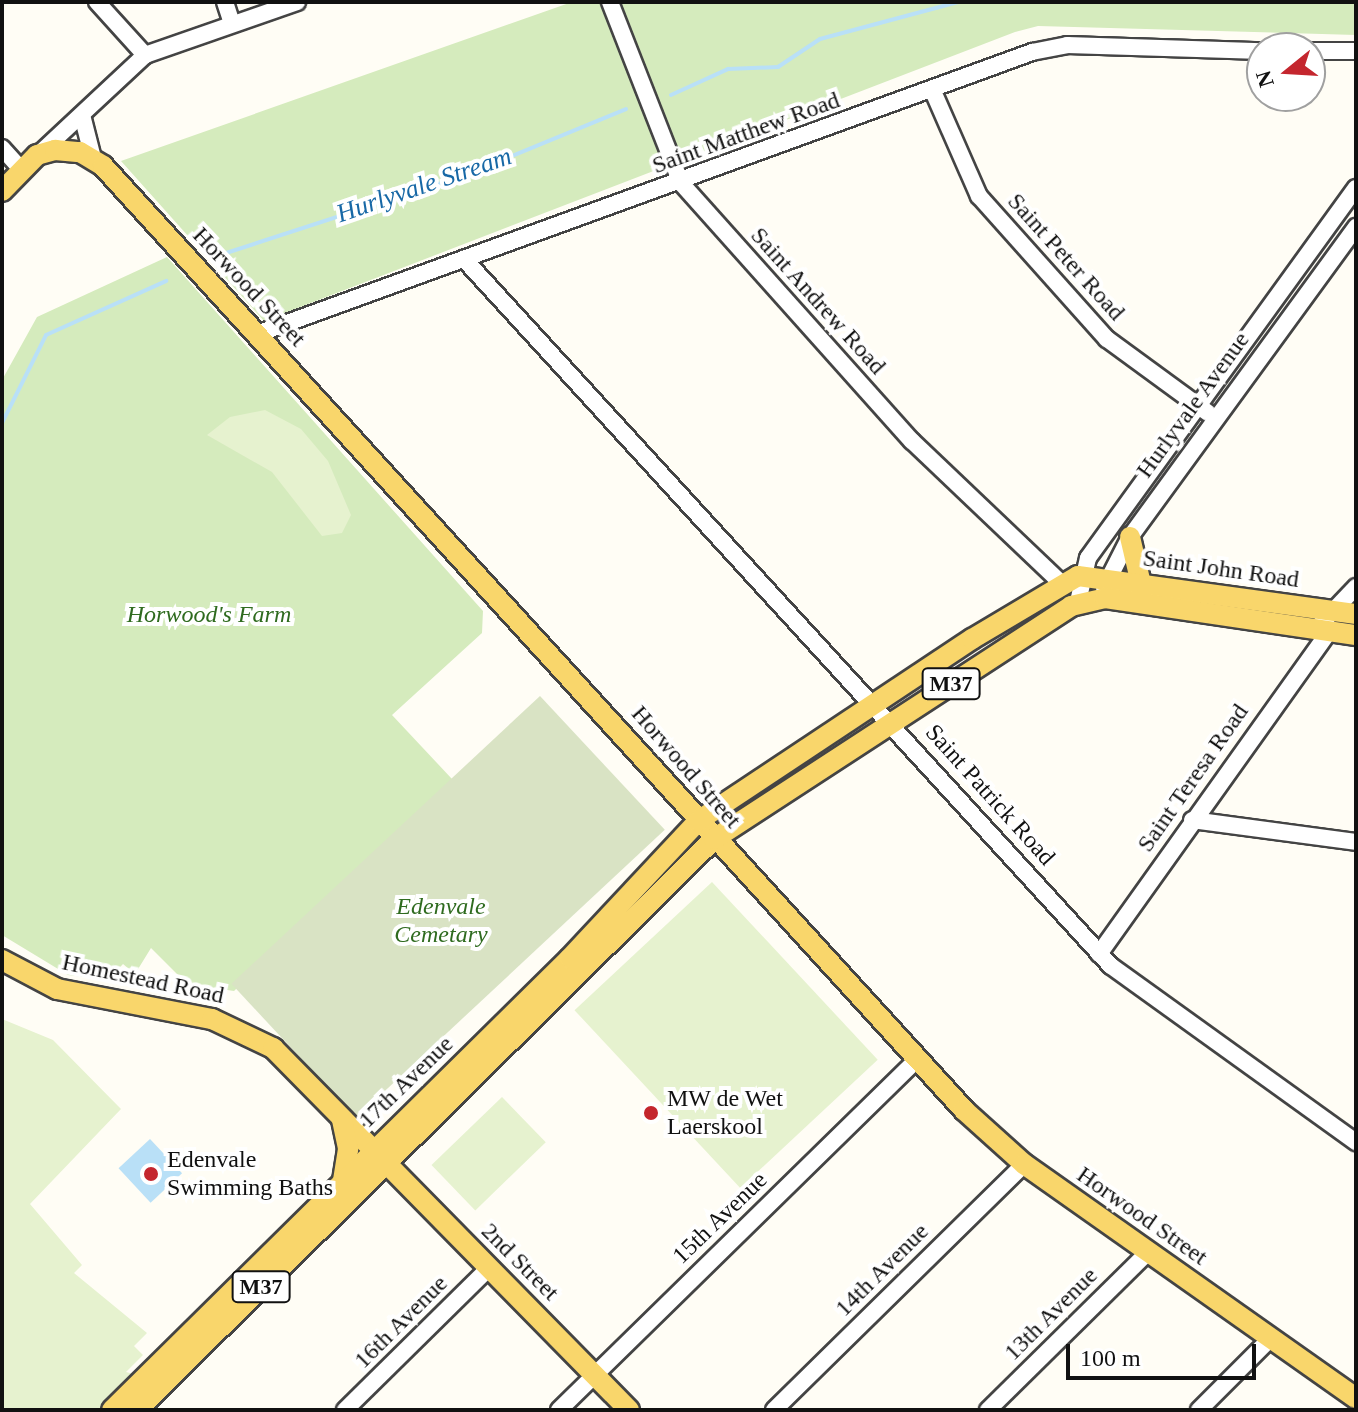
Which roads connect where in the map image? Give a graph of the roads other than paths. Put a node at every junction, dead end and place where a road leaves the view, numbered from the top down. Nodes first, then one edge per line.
1 (97, 2) edge
2 (225, 2) edge
3 (297, 2) edge
4 (610, 2) edge
5 (232, 24) junction
6 (1246, 51) edge
7 (1326, 51) edge
8 (1356, 51) edge
9 (145, 55) junction
10 (932, 89) junction
11 (82, 115) junction
12 (2, 148) edge
13 (37, 155) junction
14 (93, 158) junction
15 (22, 170) junction
16 (681, 183) junction
17 (1356, 188) edge
18 (2, 191) edge
19 (1356, 227) edge
20 (464, 259) junction
21 (257, 334) junction
22 (1199, 406) junction
23 (1215, 418) junction
24 (1130, 537) junction
25 (1070, 580) junction
26 (1356, 587) edge
27 (1104, 588) junction
28 (1140, 594) junction
29 (1078, 602) junction
30 (1346, 613) edge
31 (1039, 628) junction
32 (1339, 630) edge
33 (877, 705) junction
34 (891, 723) junction
35 (1192, 820) junction
36 (698, 821) junction
37 (714, 839) junction
38 (1356, 842) edge
39 (1099, 954) junction
40 (2, 960) edge
41 (915, 1061) junction
42 (342, 1120) junction
43 (1356, 1142) edge
44 (380, 1157) junction
45 (1024, 1164) junction
46 (343, 1181) junction
47 (1148, 1252) junction
48 (489, 1268) junction
49 (1270, 1339) junction
50 (595, 1374) junction
51 (1356, 1398) edge
52 (112, 1410) edge
53 (137, 1410) edge
54 (345, 1410) edge
55 (559, 1410) edge
56 (629, 1410) edge
57 (774, 1410) edge
58 (988, 1410) edge
59 (1199, 1410) edge

1 - 9 street
2 - 5 street
3 - 5 street
4 - 16 street, Saint Andrew Road
5 - 9 street
6 - 10 street, Saint Matthew Road
7 - 8 street
9 - 11 street
10 - 16 street, Saint Matthew Road
10 - 22 street, Saint Peter Road
11 - 13 street
11 - 14 street
12 - 15 street
13 - 14 main road
13 - 15 main road
14 - 21 main road, Horwood Street
15 - 18 main road
16 - 20 street, Saint Matthew Road
16 - 25 street, Saint Andrew Road
17 - 22 street, Hurlyvale Avenue
19 - 23 street, Hurlyvale Avenue
20 - 21 street, Saint Matthew Road
20 - 33 street, Saint Patrick Road
21 - 36 main road, Horwood Street
22 - 23 street, Saint Peter Road
22 - 25 street, Hurlyvale Avenue
23 - 24 street, Hurlyvale Avenue
24 - 27 street, Hurlyvale Avenue
24 - 28 main road
25 - 27 main road, Saint John Road / M37
25 - 29 street
25 - 33 main road, Hurlyvale Avenue / M37
26 - 30 street
27 - 28 main road, Saint John Road / M37
27 - 29 main road, M37
28 - 30 main road, Saint John Road / M37
28 - 31 main road
28 - 32 main road, Saint John Road / M37
29 - 31 main road, M37
30 - 32 street, Saint Teresa Road
31 - 34 main road, M37
32 - 35 street, Saint Teresa Road
33 - 34 street, Saint Patrick Road
33 - 36 main road, Hurlyvale Avenue / M37
34 - 37 main road, M37
34 - 39 street, Saint Patrick Road
35 - 38 street
35 - 39 street, Saint Teresa Road
36 - 37 main road, Horwood Street
36 - 44 main road, 17th Avenue / M37
37 - 41 main road, Horwood Street
37 - 44 main road, 17th Avenue / M37
39 - 43 street, Saint Patrick Road
40 - 42 main road, Homestead Road
41 - 45 main road, Horwood Street
41 - 50 street, 15th Avenue
42 - 44 main road, Homestead Road
42 - 46 main road
44 - 46 main road, 17th Avenue / M37
44 - 48 main road, 2nd Street
44 - 53 main road, 17th Avenue / M37
45 - 47 main road, Horwood Street
45 - 57 street, 14th Avenue
46 - 52 main road, 17th Avenue / M37
47 - 49 main road, Horwood Street
47 - 58 street, 13th Avenue
48 - 50 main road, 2nd Street
48 - 54 street, 16th Avenue
49 - 51 main road, Horwood Street
49 - 59 street
50 - 55 street, 15th Avenue
50 - 56 main road, 2nd Street

